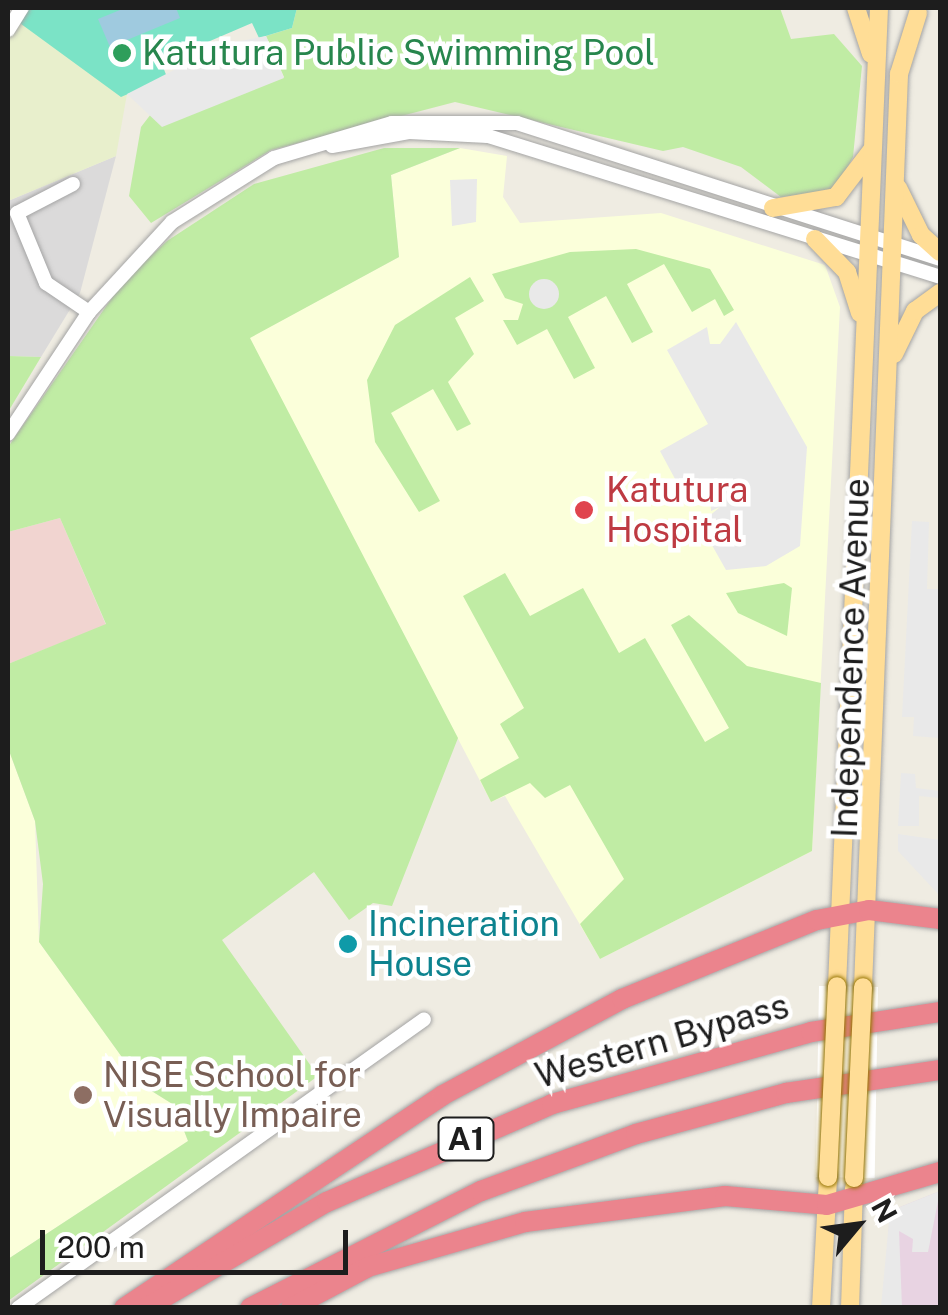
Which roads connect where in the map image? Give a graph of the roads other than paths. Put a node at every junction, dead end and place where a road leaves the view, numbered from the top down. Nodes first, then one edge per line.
1 (22, 8) edge
2 (856, 8) edge
3 (878, 8) edge
4 (926, 10) edge
5 (8, 30) edge
6 (878, 89) junction
7 (874, 147) junction
8 (287, 153) junction
9 (896, 183) junction
10 (73, 184) dead end
11 (773, 208) junction
12 (814, 239) junction
13 (869, 246) junction
14 (892, 253) junction
15 (940, 255) edge
16 (940, 278) edge
17 (940, 293) edge
18 (88, 312) junction
19 (865, 333) junction
20 (890, 366) junction
21 (8, 434) edge
22 (868, 910) junction
23 (840, 914) junction
24 (940, 919) edge
25 (940, 1012) edge
26 (424, 1020) dead end
27 (940, 1070) edge
28 (940, 1172) edge
29 (854, 1202) junction
30 (826, 1205) junction
31 (18, 1308) edge
32 (124, 1308) edge
33 (146, 1308) edge
34 (250, 1308) edge
35 (291, 1308) edge
36 (821, 1308) edge
37 (850, 1308) edge

1 - 5 street
2 - 6 main road
3 - 4 main road, Independence Avenue
3 - 6 main road, Independence Avenue
4 - 9 main road, Independence Avenue
6 - 7 main road, Independence Avenue
7 - 11 main road
7 - 13 main road, Independence Avenue
8 - 11 street
8 - 12 street
8 - 18 street
9 - 14 main road, Independence Avenue
9 - 15 main road
10 - 18 street
11 - 13 street
12 - 13 street
12 - 19 main road
13 - 14 street
13 - 19 main road, Independence Avenue
14 - 15 street
14 - 16 street
14 - 20 main road, Independence Avenue
17 - 20 main road
18 - 21 street
19 - 23 main road, Independence Avenue
20 - 22 main road, Independence Avenue
22 - 23 highway
22 - 24 highway
22 - 29 main road, Independence Avenue, bridge
23 - 30 main road, Independence Avenue, bridge
23 - 32 highway
25 - 33 highway, Western Bypass / A1
26 - 31 street
27 - 34 highway, A1
28 - 29 highway
29 - 30 highway
29 - 37 main road, Independence Avenue
30 - 35 highway
30 - 36 main road, Independence Avenue

